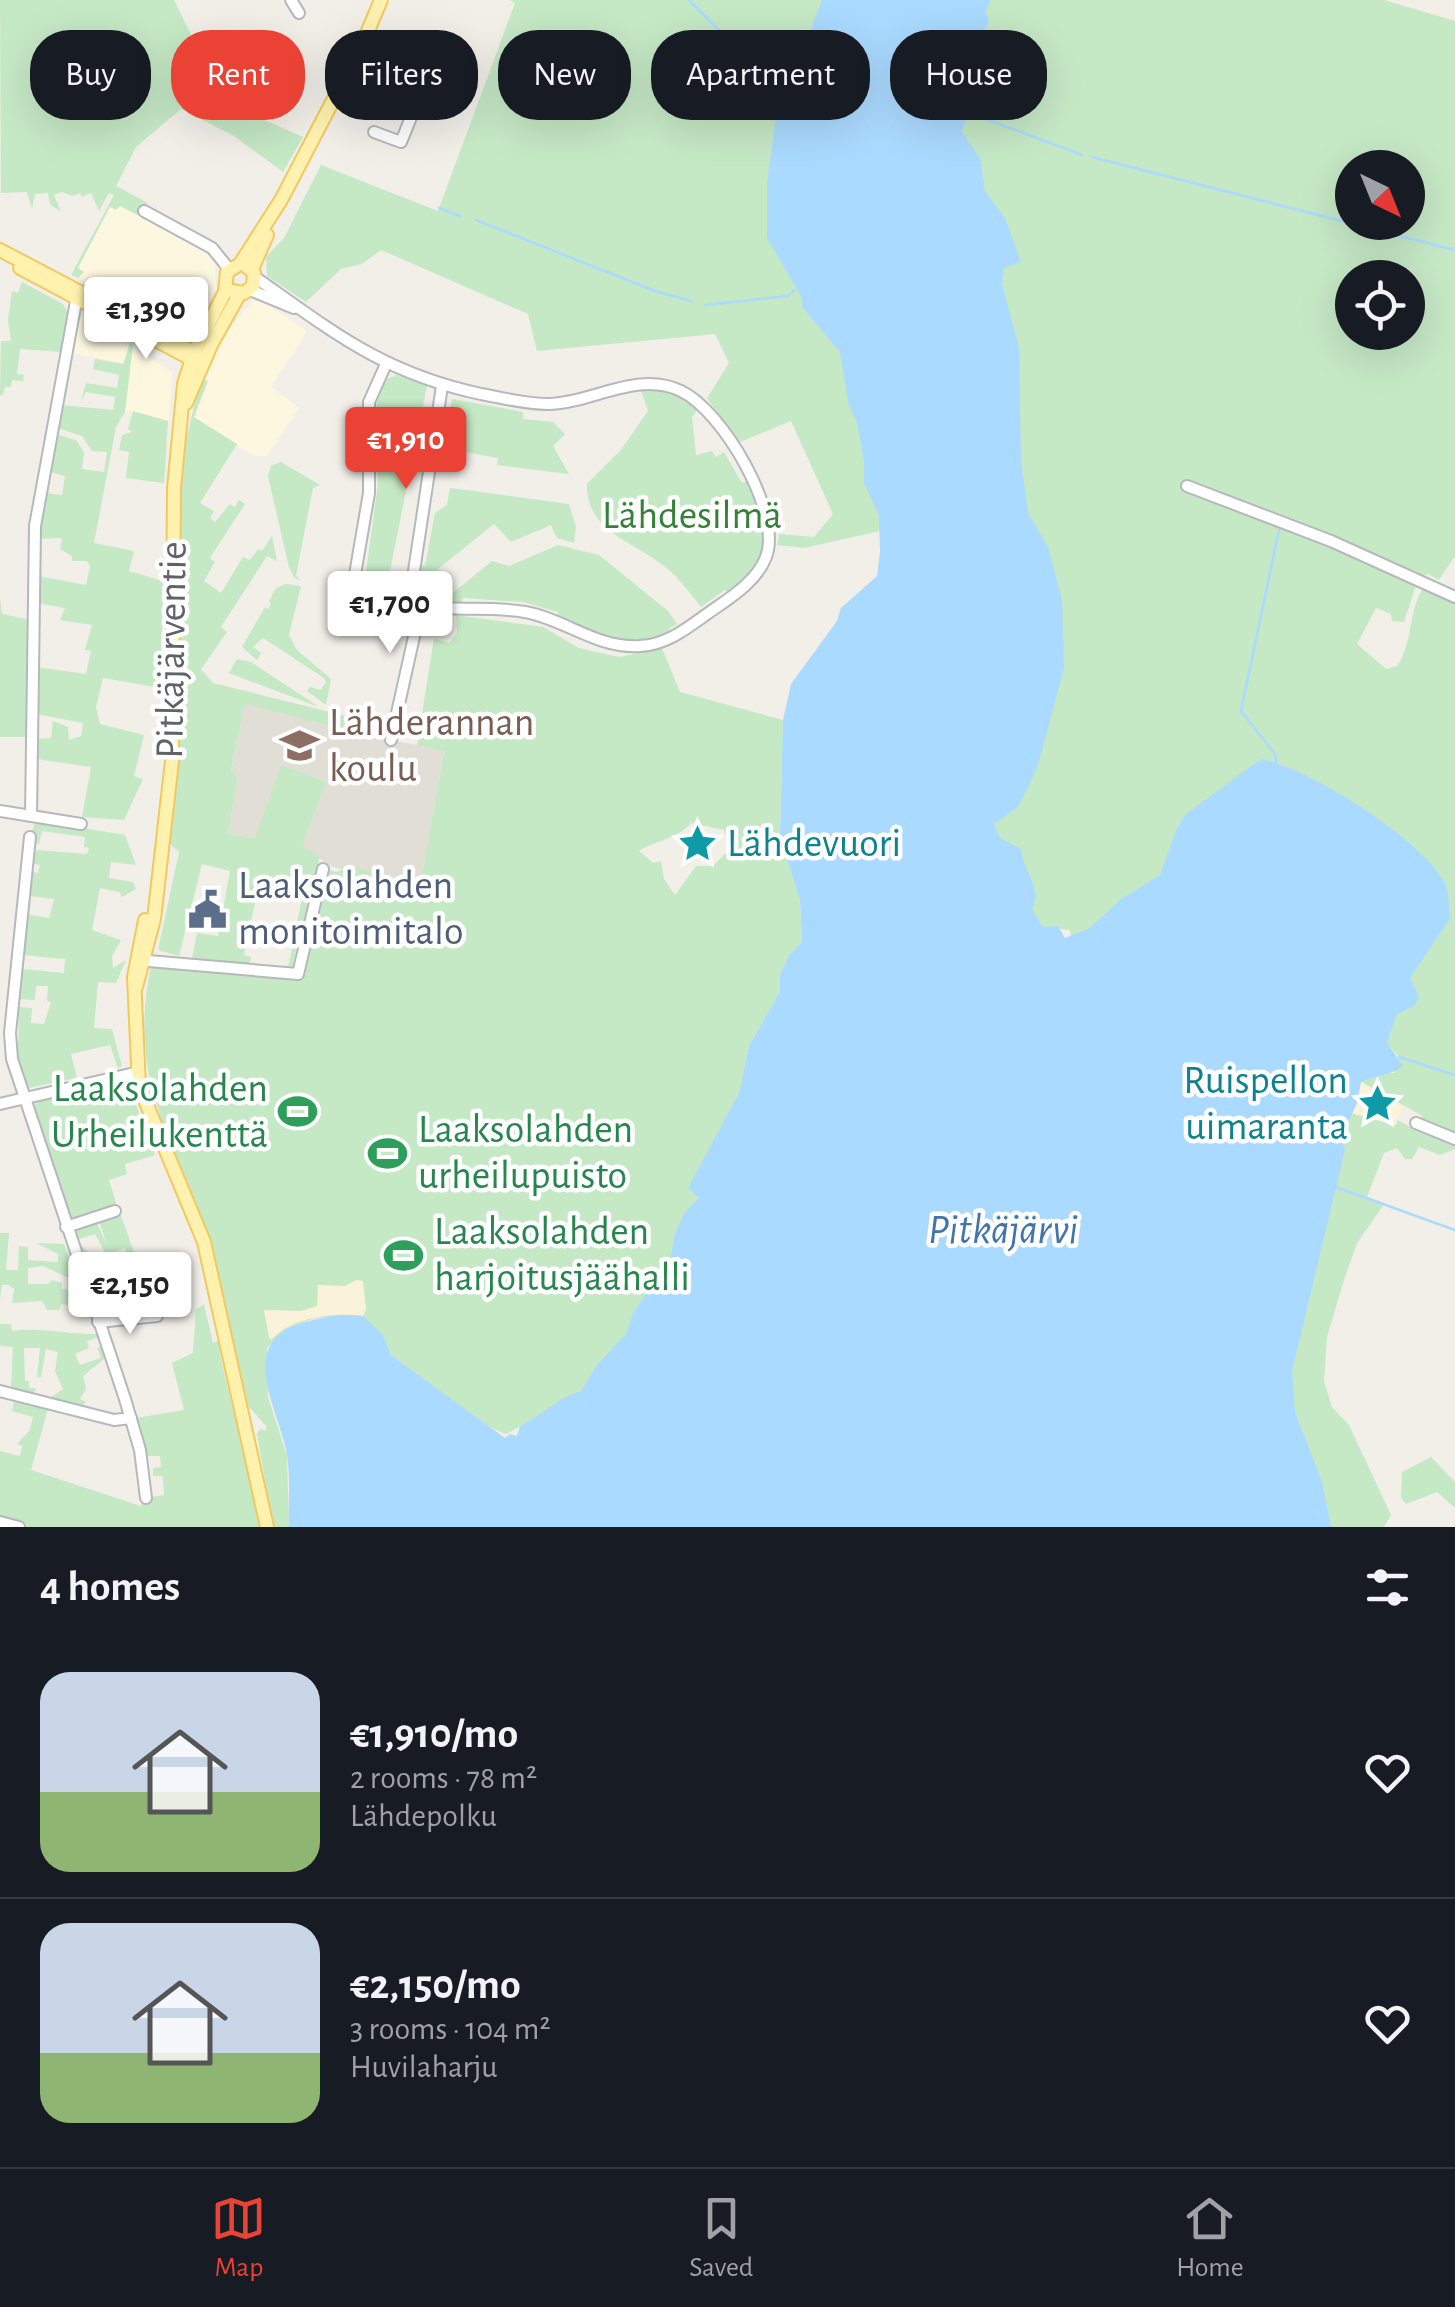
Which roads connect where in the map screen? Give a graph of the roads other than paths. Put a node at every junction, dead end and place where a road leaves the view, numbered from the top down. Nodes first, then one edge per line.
1 (291, 0) edge
2 (380, 0) edge
3 (299, 14) dead end
4 (368, 30) edge
5 (325, 116) edge
6 (411, 120) edge
7 (374, 132) dead end
8 (144, 211) dead end
9 (0, 254) edge
10 (242, 278) junction
11 (77, 296) junction
12 (196, 358) junction
13 (386, 364) junction
14 (442, 386) junction
15 (1187, 486) dead end
16 (1455, 597) edge
17 (415, 604) junction
18 (391, 740) dead end
19 (0, 811) edge
20 (31, 816) junction
21 (81, 824) dead end
22 (30, 837) dead end
23 (323, 869) dead end
24 (140, 960) junction
25 (139, 1072) junction
26 (23, 1098) junction
27 (0, 1104) edge
28 (1416, 1123) dead end
29 (1455, 1139) edge
30 (115, 1211) dead end
31 (66, 1227) junction
32 (157, 1316) dead end
33 (98, 1322) junction
34 (0, 1391) edge
35 (131, 1418) junction
36 (146, 1498) dead end
37 (0, 1522) edge
38 (19, 1527) edge
39 (267, 1527) edge

1 - 3 street
2 - 4 main road, Pitkäjärventie
5 - 10 main road, Pitkäjärventie
6 - 7 street
8 - 10 street
9 - 11 main road
10 - 12 main road, Pitkäjärventie
10 - 13 street
11 - 12 main road
11 - 20 street
12 - 24 main road, Pitkäjärventie
13 - 14 street
13 - 17 street
14 - 17 street
14 - 17 street
15 - 16 street
17 - 18 street
19 - 20 street
20 - 21 street
22 - 26 street
23 - 24 street
24 - 25 main road, Pitkäjärventie
25 - 26 street
25 - 39 main road, Pitkäjärventie
26 - 27 street
26 - 31 street
28 - 29 street
30 - 31 street
31 - 33 street
32 - 33 street
33 - 35 street
34 - 35 street
35 - 36 street
37 - 38 street

